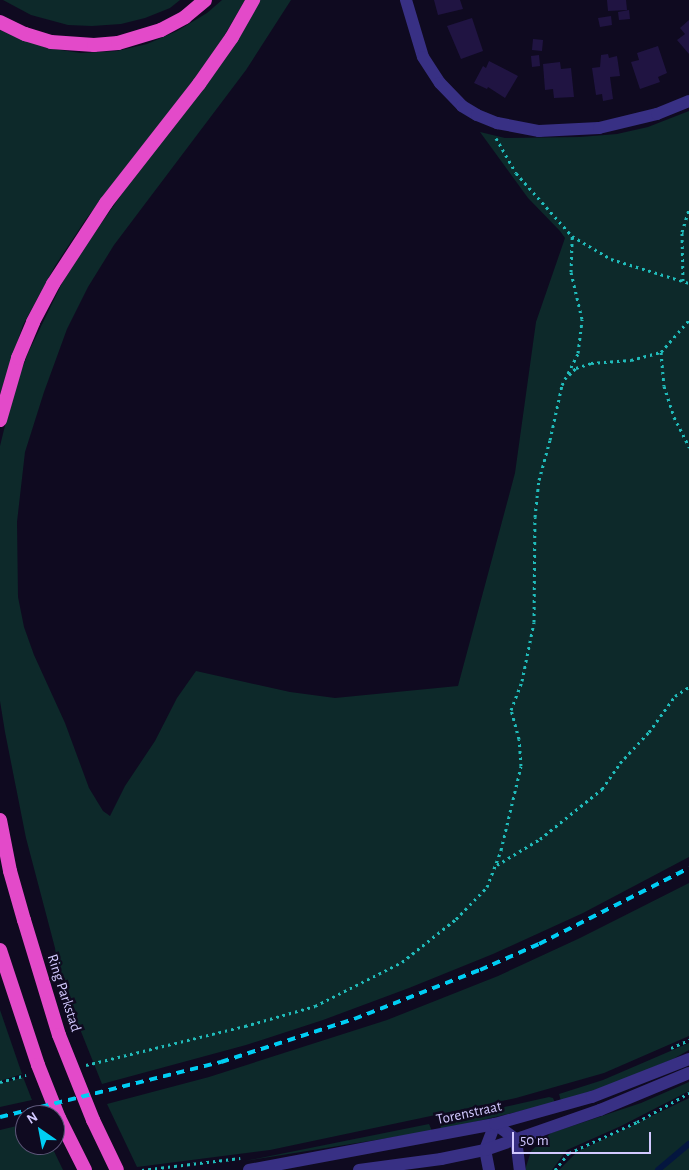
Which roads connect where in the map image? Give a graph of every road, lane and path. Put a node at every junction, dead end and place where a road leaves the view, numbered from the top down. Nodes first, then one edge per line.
1 (205, 0) edge
2 (253, 0) edge
3 (406, 0) edge
4 (0, 22) edge
5 (689, 101) edge
6 (497, 123) junction
7 (689, 209) edge
8 (572, 236) junction
9 (683, 280) junction
10 (689, 283) edge
11 (689, 320) edge
12 (661, 352) junction
13 (568, 376) junction
14 (0, 420) edge
15 (689, 446) edge
16 (689, 688) edge
17 (0, 820) edge
18 (496, 866) junction
19 (0, 950) edge
20 (689, 1040) edge
21 (667, 1050) dead end
22 (689, 1059) edge
23 (77, 1066) dead end
24 (689, 1073) edge
25 (29, 1074) dead end
26 (0, 1082) edge
27 (689, 1093) edge
28 (495, 1124) junction
29 (516, 1139) junction
30 (485, 1150) junction
31 (85, 1170) edge
32 (117, 1170) edge
33 (249, 1170) edge
34 (359, 1170) edge
35 (489, 1170) edge
36 (520, 1170) edge
37 (555, 1170) edge

1 - 4 highway
2 - 14 highway
3 - 6 street
5 - 6 street
6 - 8 path
7 - 9 path
8 - 9 path
8 - 13 path
9 - 10 path
11 - 12 path
12 - 13 path
12 - 15 path
13 - 18 path
16 - 18 path
17 - 32 highway, Ring Parkstad
18 - 23 path
19 - 31 highway
20 - 21 path
22 - 28 street, Torenstraat
24 - 29 street
25 - 26 path
27 - 37 path
28 - 29 street
28 - 30 street
28 - 33 street, Torenstraat
29 - 30 street
29 - 36 street
30 - 34 street
30 - 35 street

